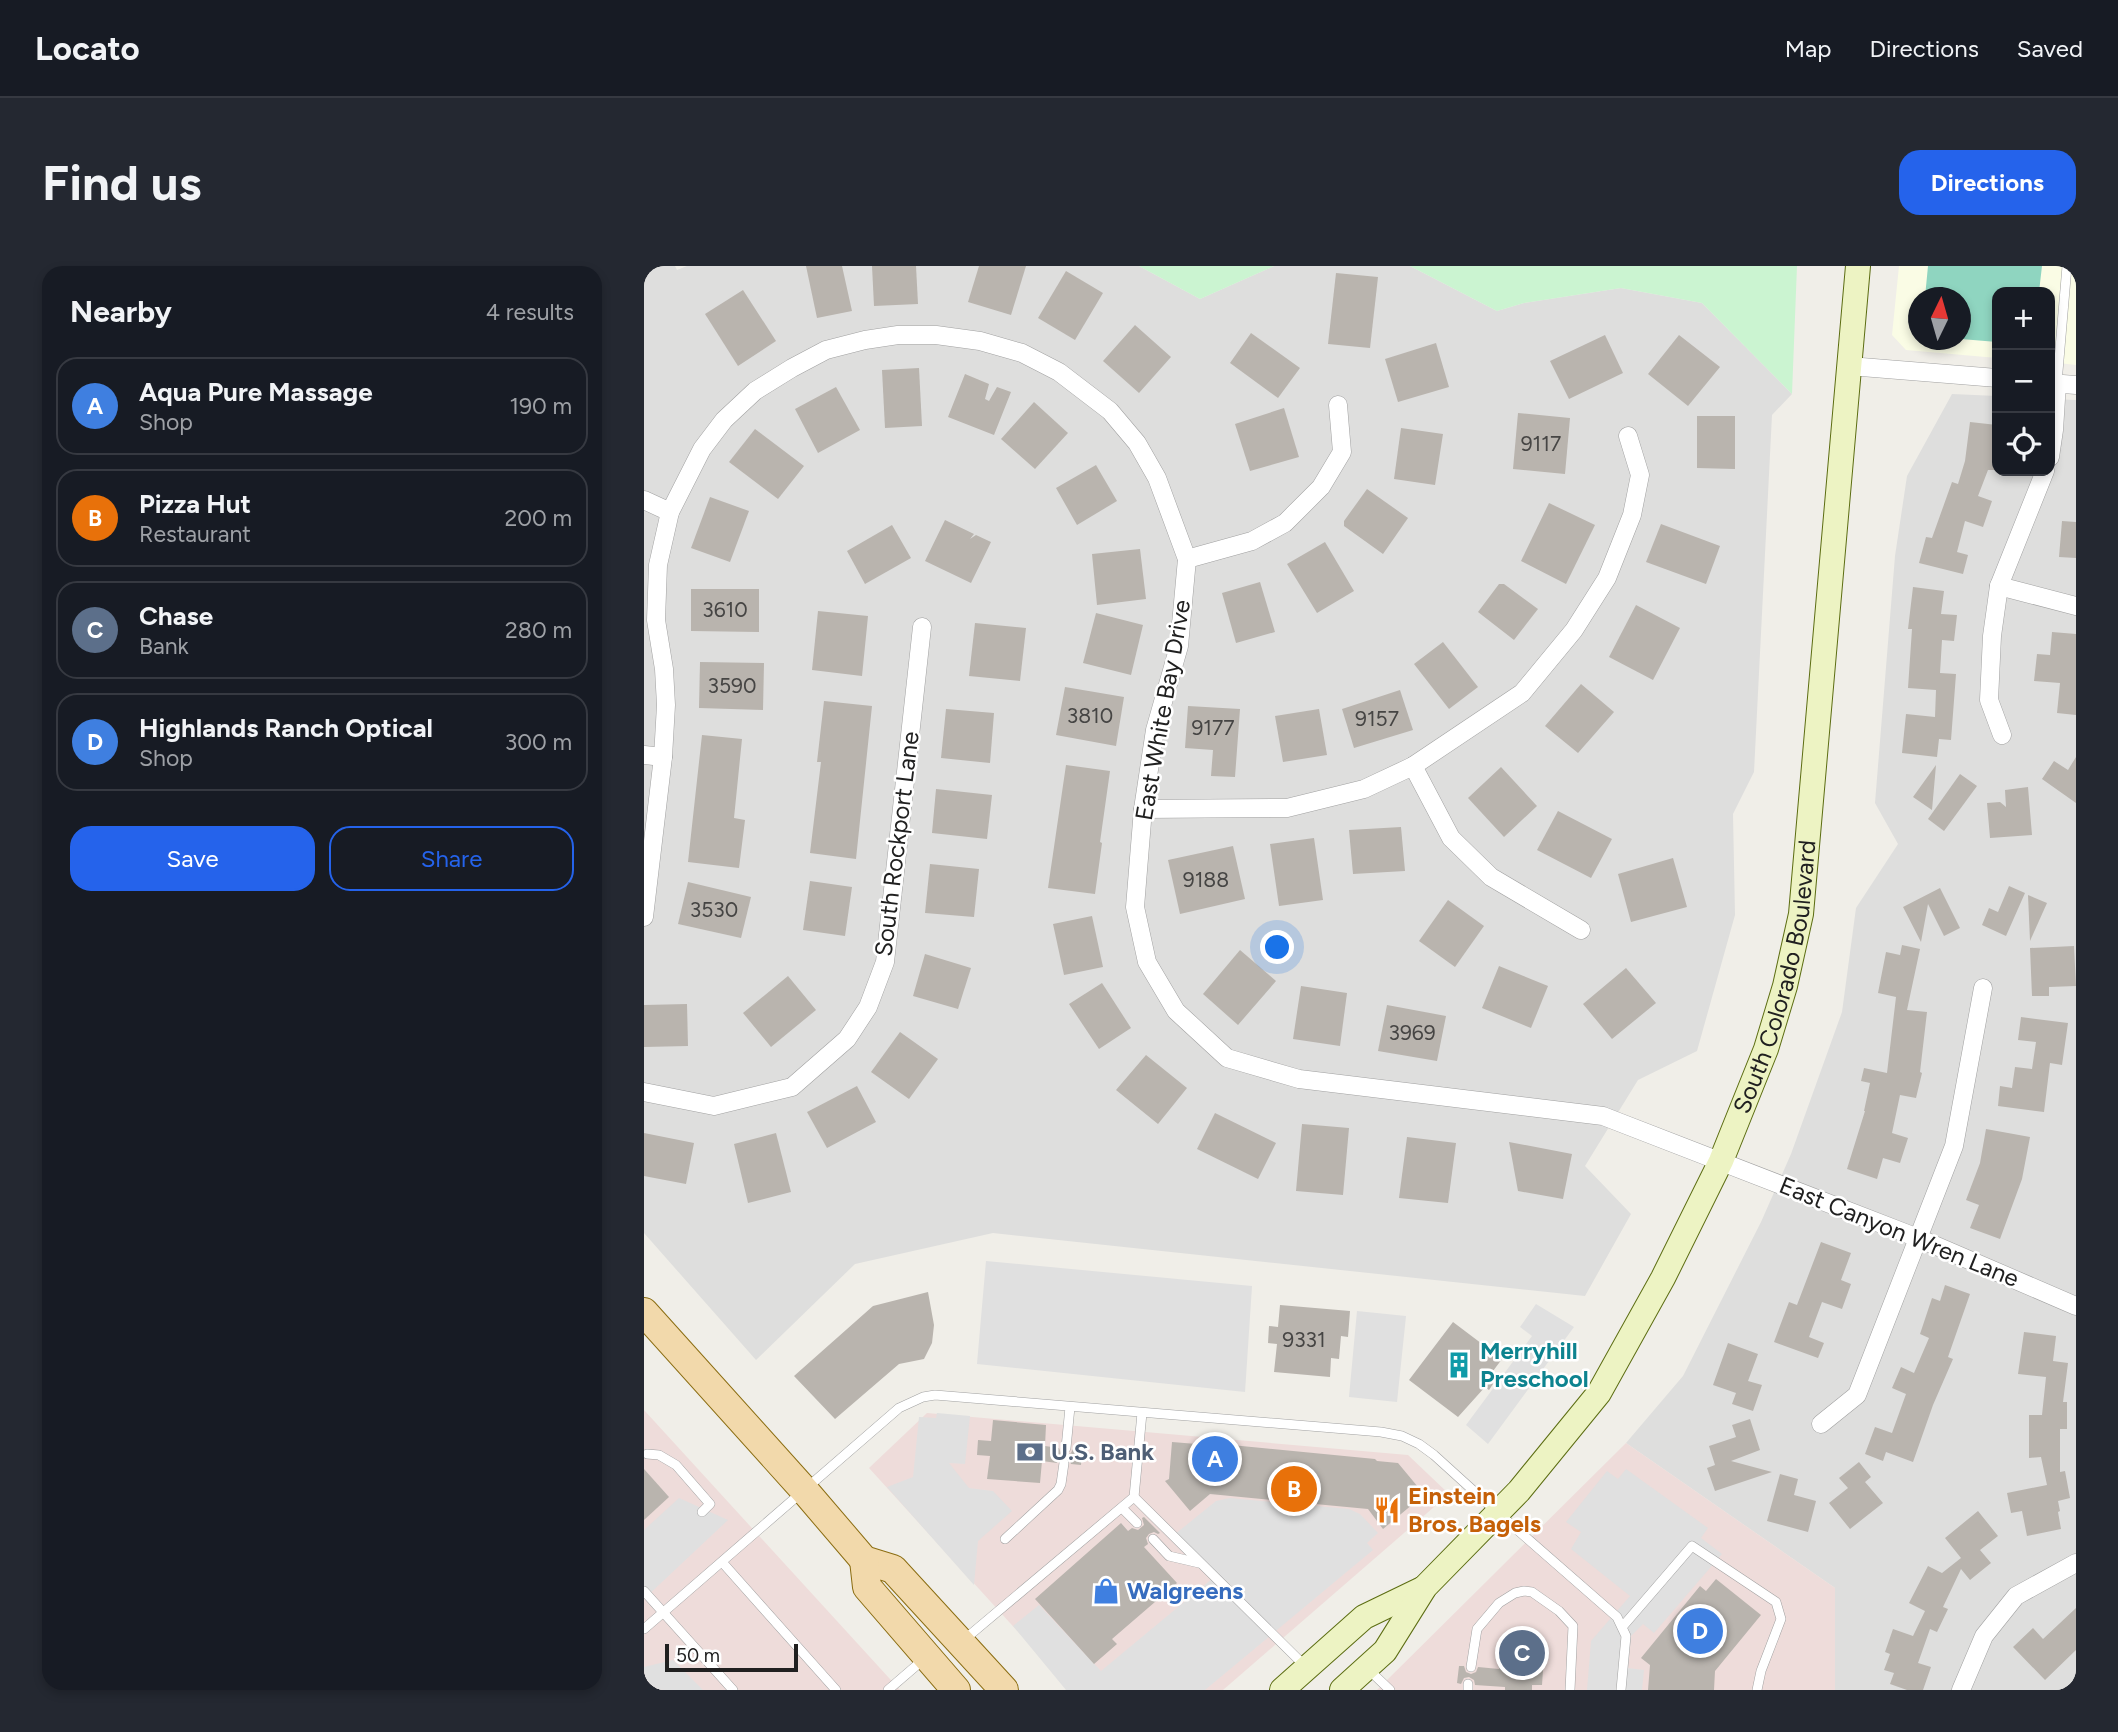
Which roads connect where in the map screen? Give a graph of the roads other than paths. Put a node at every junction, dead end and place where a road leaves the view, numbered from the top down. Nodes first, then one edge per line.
1 (1858, 266) edge
2 (2067, 266) edge
3 (1849, 366) junction
4 (2055, 366) edge
5 (1992, 378) edge
6 (2055, 383) edge
7 (2076, 385) edge
8 (1338, 405) dead end
9 (1628, 436) dead end
10 (2043, 476) edge
11 (644, 500) edge
12 (670, 512) junction
13 (1187, 559) junction
14 (1999, 586) junction
15 (2076, 606) edge
16 (922, 627) dead end
17 (2002, 735) dead end
18 (644, 755) edge
19 (663, 757) junction
20 (1413, 766) junction
21 (1143, 808) junction
22 (644, 917) edge
23 (1581, 930) dead end
24 (1983, 988) dead end
25 (644, 1092) edge
26 (1721, 1161) junction
27 (1918, 1238) junction
28 (2076, 1306) edge
29 (644, 1312) edge
30 (1070, 1407) junction
31 (1142, 1413) junction
32 (1821, 1424) dead end
33 (1066, 1448) dead end
34 (647, 1454) dead end
35 (1064, 1463) dead end
36 (805, 1491) junction
37 (1134, 1497) junction
38 (1122, 1508) junction
39 (702, 1512) dead end
40 (1498, 1513) junction
41 (1137, 1523) dead end
42 (1005, 1539) dead end
43 (1153, 1539) dead end
44 (864, 1560) junction
45 (722, 1562) junction
46 (1201, 1563) junction
47 (2076, 1563) edge
48 (1425, 1587) junction
49 (644, 1591) edge
50 (663, 1612) junction
51 (1623, 1626) junction
52 (644, 1629) edge
53 (960, 1643) junction
54 (926, 1658) junction
55 (1471, 1667) dead end
56 (1307, 1668) junction
57 (1366, 1668) junction
58 (733, 1690) edge
59 (836, 1690) edge
60 (888, 1690) edge
61 (956, 1690) edge
62 (1004, 1690) edge
63 (1282, 1690) edge
64 (1342, 1690) edge
65 (1390, 1690) edge
66 (1570, 1690) edge
67 (1621, 1690) edge
68 (1756, 1690) edge
69 (1961, 1690) edge

1 - 3 main road, South Colorado Boulevard
2 - 4 lane
3 - 5 street
3 - 26 main road, South Colorado Boulevard
6 - 7 street
8 - 13 street
9 - 20 street
10 - 14 street
11 - 12 street
12 - 13 street, East White Bay Drive
12 - 19 street, East White Bay Drive
13 - 21 street, East White Bay Drive
14 - 15 street
14 - 17 street
16 - 25 street, South Rockport Lane
18 - 19 street
19 - 22 street, East White Bay Drive
20 - 21 street
20 - 23 street
21 - 26 street, East White Bay Drive
24 - 27 street
26 - 27 street, East Canyon Wren Lane
26 - 40 main road, South Colorado Boulevard
27 - 28 street, East Canyon Wren Lane
27 - 32 street
29 - 36 main road
30 - 31 lane
30 - 33 lane
30 - 36 lane
31 - 37 lane
31 - 40 lane
34 - 39 lane
35 - 42 lane
36 - 44 main road
36 - 45 lane
37 - 38 lane
37 - 46 lane
38 - 41 lane
38 - 53 lane
40 - 48 main road, South Colorado Boulevard
40 - 51 lane
43 - 46 lane
44 - 53 main road
44 - 54 main road
45 - 50 lane
45 - 59 lane
46 - 56 lane
47 - 69 street
48 - 56 main road, South Colorado Boulevard
48 - 57 main road, South Colorado Boulevard
49 - 50 lane
50 - 52 lane
50 - 58 lane
51 - 67 lane
51 - 68 lane
53 - 62 main road
54 - 60 lane
54 - 61 main road
55 - 66 lane
56 - 63 main road, South Colorado Boulevard
57 - 64 main road, South Colorado Boulevard
57 - 65 lane

